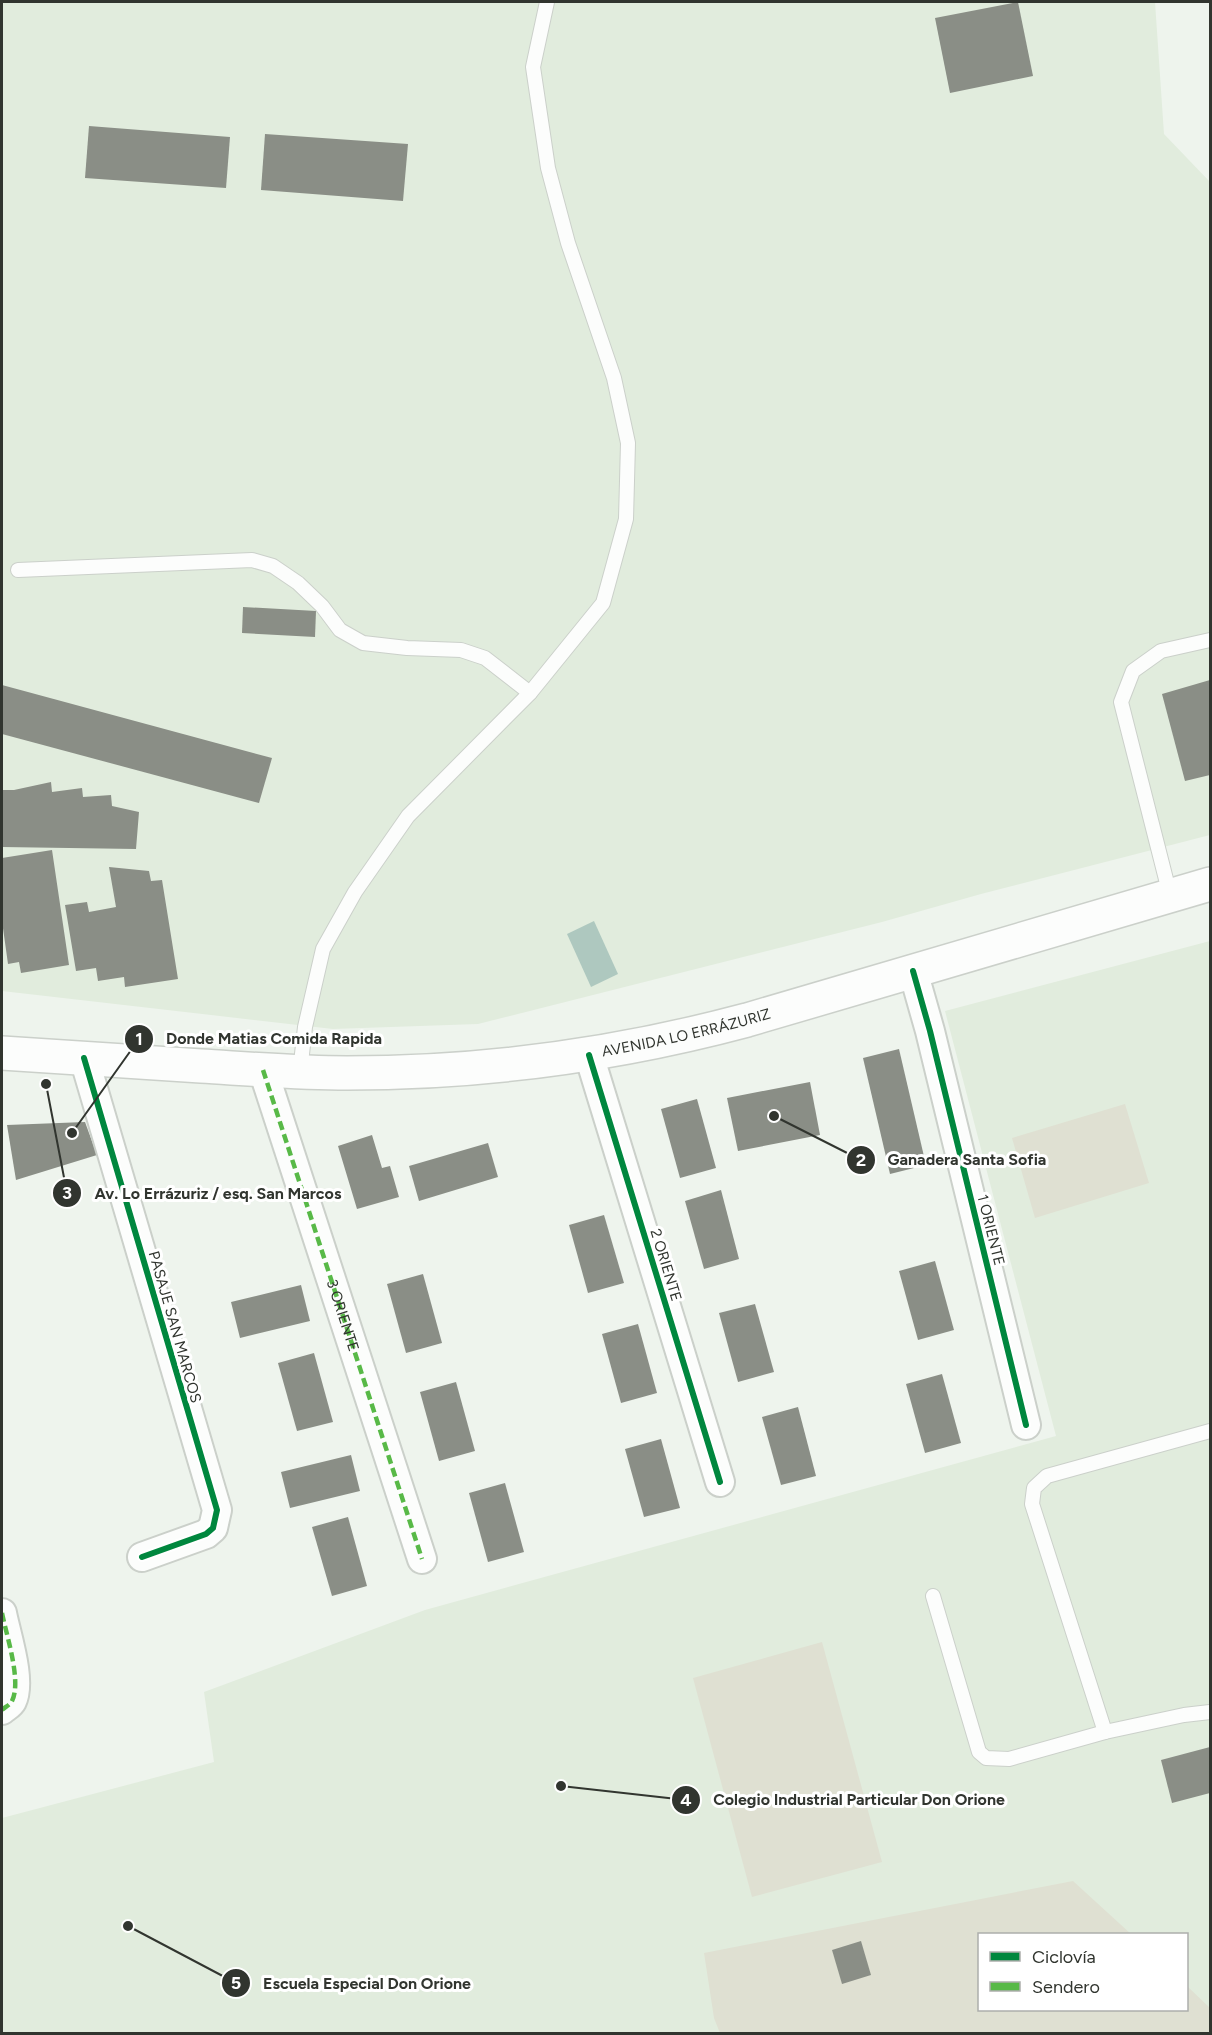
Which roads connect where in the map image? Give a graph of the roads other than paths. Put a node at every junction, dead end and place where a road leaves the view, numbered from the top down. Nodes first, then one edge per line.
1 (547, 2) edge
2 (18, 570) dead end
3 (1210, 640) edge
4 (530, 693) junction
5 (1210, 884) edge
6 (1170, 894) junction
7 (913, 971) junction
8 (2, 1053) edge
9 (589, 1055) junction
10 (84, 1058) junction
11 (263, 1070) junction
12 (300, 1072) junction
13 (1026, 1425) dead end
14 (1210, 1431) edge
15 (720, 1482) dead end
16 (142, 1557) dead end
17 (422, 1559) dead end
18 (933, 1596) dead end
19 (2, 1613) edge
20 (8, 1700) edge
21 (1210, 1712) edge
22 (1106, 1732) junction

1 - 4 lane
2 - 4 lane
3 - 6 lane
4 - 12 lane
5 - 6 main road, AVENIDA LO ERRÁZURIZ
6 - 7 main road, AVENIDA LO ERRÁZURIZ
7 - 9 main road, AVENIDA LO ERRÁZURIZ
7 - 13 street, 1 ORIENTE
8 - 10 main road, AVENIDA LO ERRÁZURIZ
9 - 12 main road, AVENIDA LO ERRÁZURIZ
9 - 15 street, 2 ORIENTE
10 - 11 main road, AVENIDA LO ERRÁZURIZ
10 - 16 street, PASAJE SAN MARCOS
11 - 12 main road, AVENIDA LO ERRÁZURIZ
11 - 17 street, 3 ORIENTE
14 - 22 lane
18 - 22 lane
19 - 20 street
21 - 22 lane

